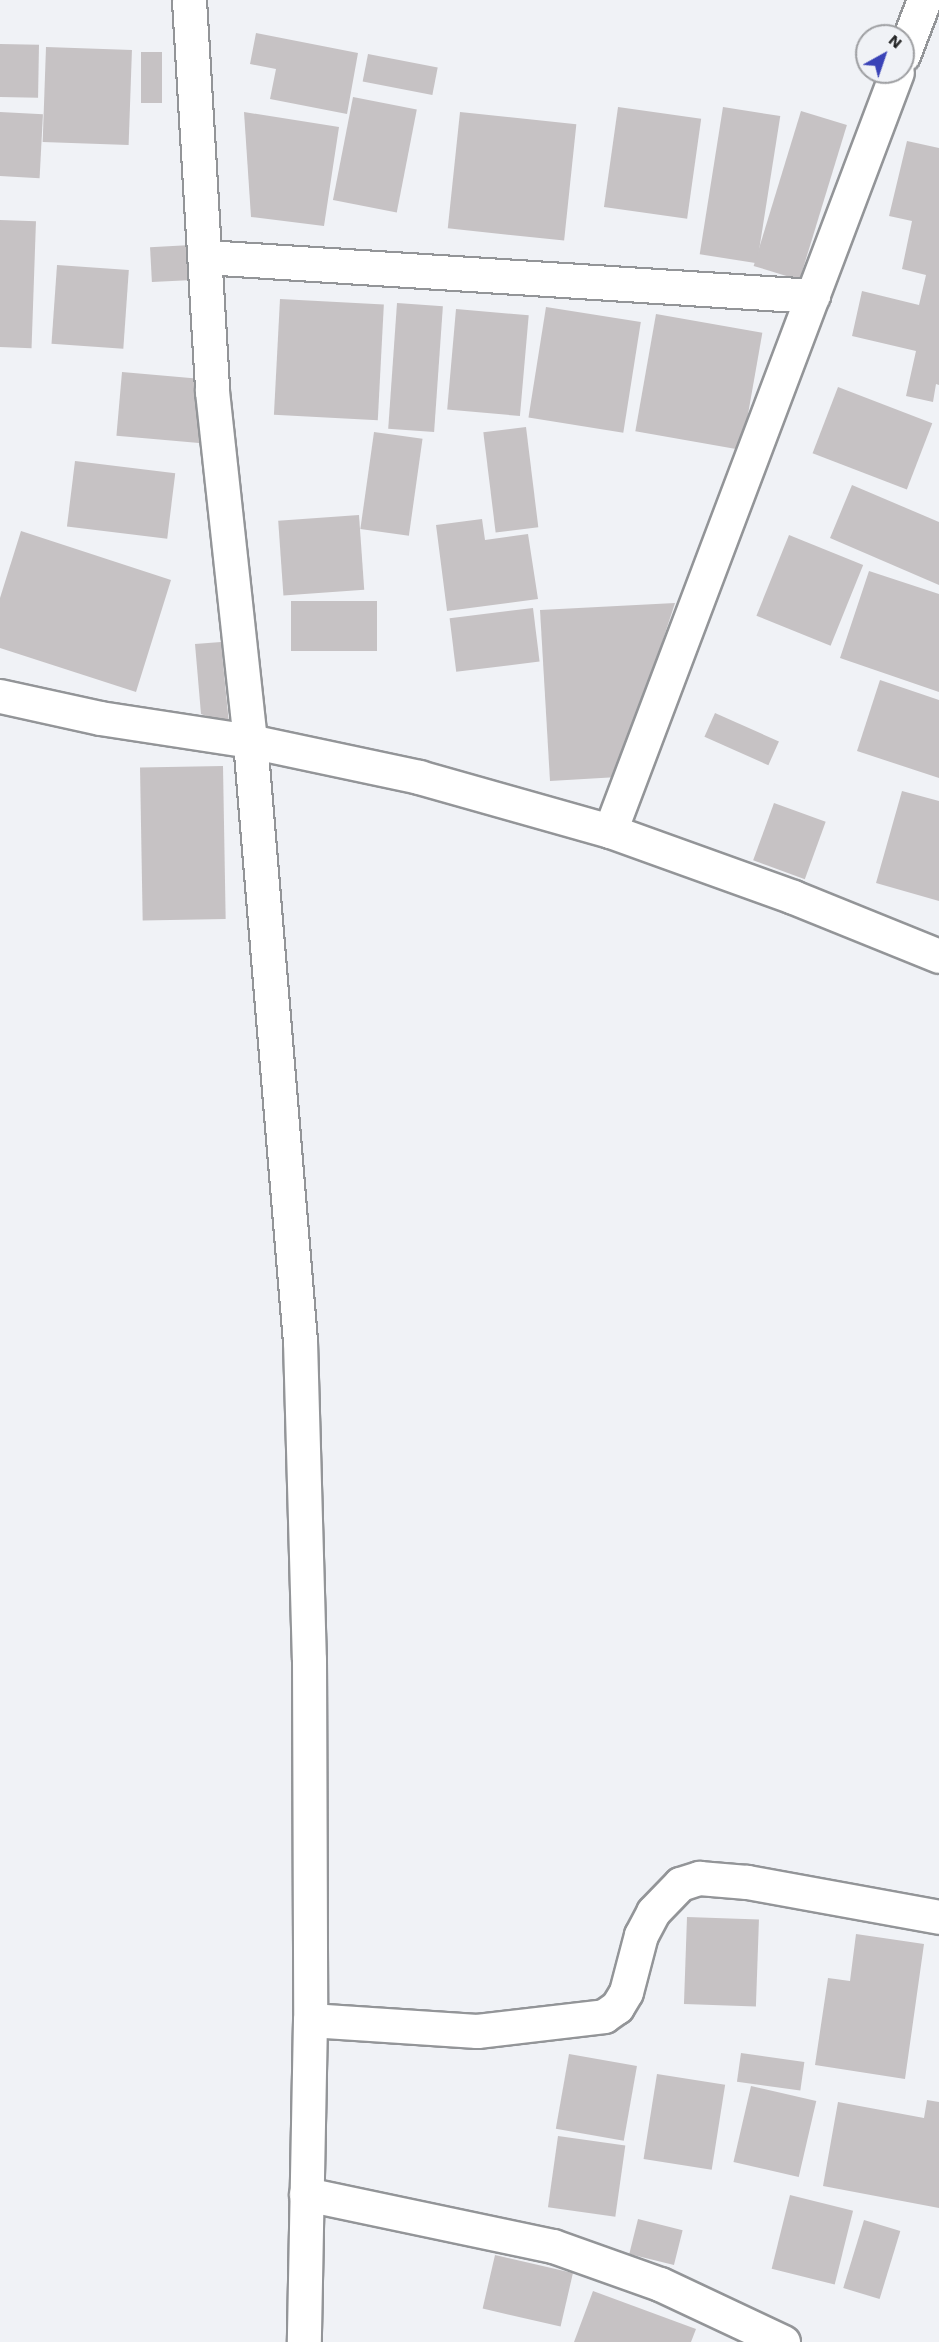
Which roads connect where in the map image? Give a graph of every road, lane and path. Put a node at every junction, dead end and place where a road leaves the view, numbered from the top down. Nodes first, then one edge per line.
1 (189, 0) edge
2 (924, 0) edge
3 (915, 24) edge
4 (892, 84) edge
5 (205, 257) junction
6 (813, 296) junction
7 (0, 696) edge
8 (250, 741) junction
9 (610, 831) junction
10 (939, 956) edge
11 (939, 1917) edge
12 (310, 2020) junction
13 (306, 2194) junction
14 (304, 2342) edge
15 (783, 2342) edge

1 - 5 street
2 - 3 street
4 - 6 street
5 - 6 street
5 - 8 street
6 - 9 street
7 - 8 street
8 - 9 street
8 - 12 street
9 - 10 street
11 - 12 street
12 - 13 street
13 - 14 street
13 - 15 street

